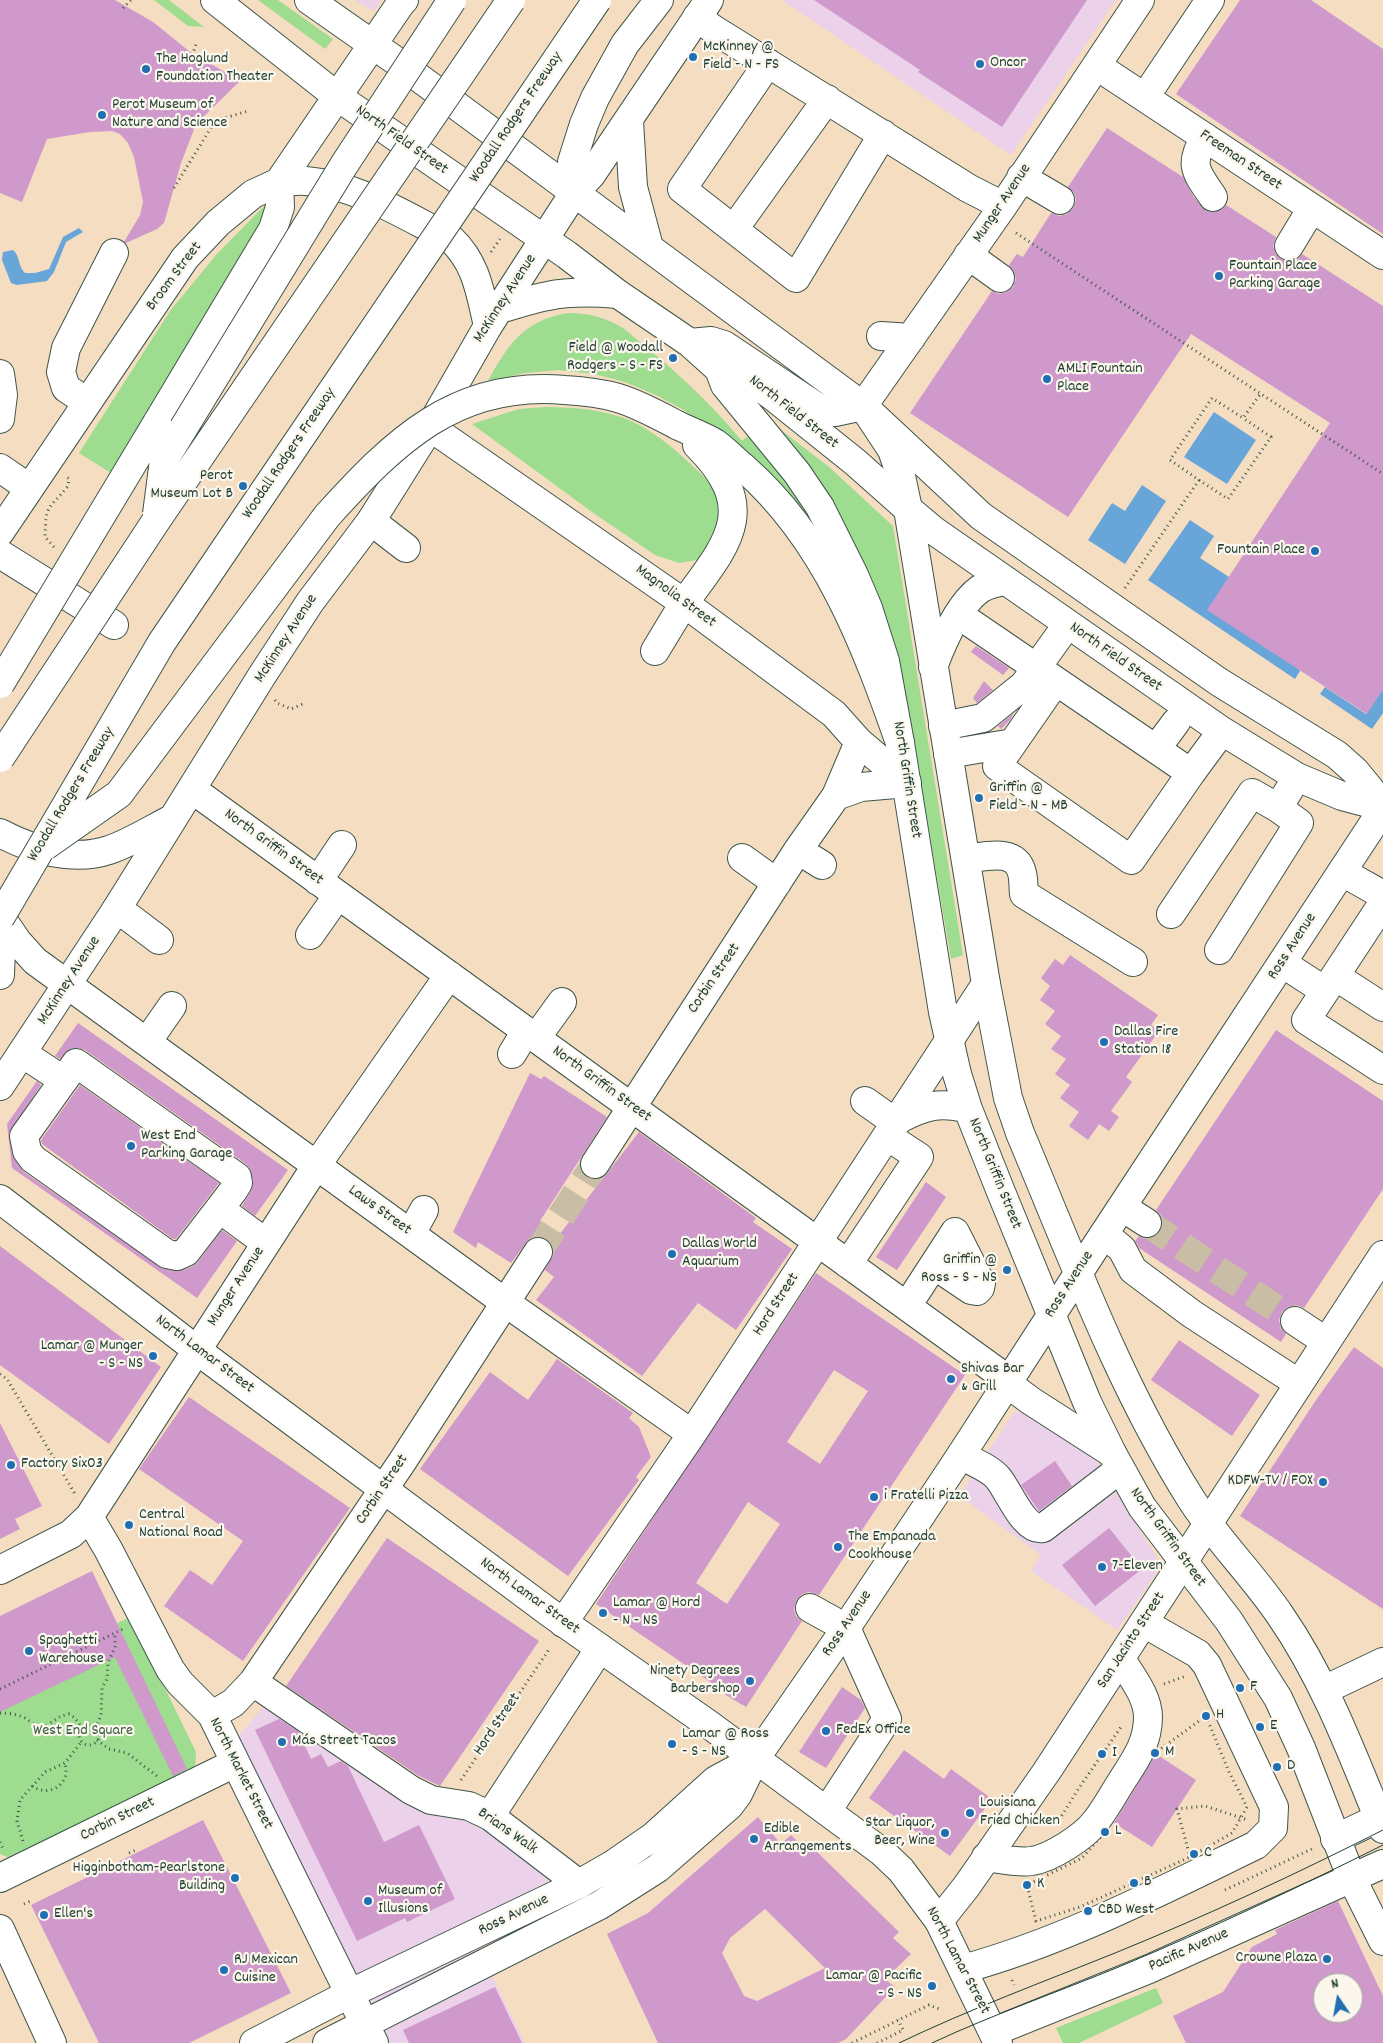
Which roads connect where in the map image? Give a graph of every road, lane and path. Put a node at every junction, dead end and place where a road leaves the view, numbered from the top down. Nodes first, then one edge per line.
1 (131, 0) edge
2 (215, 0) edge
3 (309, 0) edge
4 (452, 0) edge
5 (511, 0) edge
6 (597, 0) edge
7 (659, 0) edge
8 (1140, 0) edge
9 (1210, 0) edge
10 (403, 1) edge
11 (123, 8) dead end
12 (703, 9) edge
13 (196, 44) dead end
14 (374, 45) junction
15 (191, 60) dead end
16 (768, 63) junction
17 (1097, 66) junction
18 (338, 97) junction
19 (1145, 97) junction
20 (826, 99) junction
21 (248, 110) dead end
22 (628, 121) junction
23 (883, 134) junction
24 (1205, 137) junction
25 (1022, 177) junction
26 (279, 182) junction
27 (174, 188) dead end
28 (574, 193) junction
29 (1213, 197) dead end
30 (1060, 200) dead end
31 (1003, 206) junction
32 (1312, 208) junction
33 (734, 229) junction
34 (1016, 233) dead end
35 (502, 236) dead end
36 (544, 240) junction
37 (1288, 246) dead end
38 (649, 248) junction
39 (114, 253) dead end
40 (968, 255) junction
41 (1383, 255) edge
42 (488, 256) dead end
43 (1000, 278) dead end
44 (618, 294) junction
45 (493, 317) junction
46 (880, 336) dead end
47 (911, 338) junction
48 (690, 343) junction
49 (719, 369) junction
50 (0, 374) edge
51 (1261, 393) junction
52 (87, 402) junction
53 (863, 406) junction
54 (1242, 418) junction
55 (0, 419) edge
56 (677, 425) junction
57 (430, 427) junction
58 (0, 468) edge
59 (64, 474) dead end
60 (1383, 474) edge
61 (1199, 480) junction
62 (29, 488) junction
63 (908, 509) junction
64 (156, 521) junction
65 (371, 522) junction
66 (0, 532) edge
67 (406, 548) dead end
68 (60, 551) dead end
69 (0, 554) edge
70 (1006, 580) junction
71 (684, 603) junction
72 (1111, 607) junction
73 (960, 614) junction
74 (1067, 624) junction
75 (114, 625) dead end
76 (655, 651) dead end
77 (933, 668) junction
78 (1046, 674) junction
79 (0, 684) edge
80 (275, 696) dead end
81 (305, 702) dead end
82 (1176, 722) dead end
83 (943, 726) junction
84 (1222, 731) junction
85 (860, 742) junction
86 (900, 743) junction
87 (1013, 743) junction
88 (1156, 749) junction
89 (948, 754) junction
90 (0, 758) edge
91 (1191, 773) junction
92 (1297, 777) junction
93 (907, 783) junction
94 (193, 790) junction
95 (836, 796) junction
96 (1383, 807) edge
97 (1278, 808) junction
98 (172, 819) junction
99 (0, 833) edge
100 (342, 845) dead end
101 (798, 850) junction
102 (38, 852) junction
103 (742, 858) dead end
104 (966, 859) junction
105 (822, 865) dead end
106 (1342, 872) junction
107 (777, 883) junction
108 (328, 888) junction
109 (1383, 895) edge
110 (1383, 903) edge
111 (116, 910) junction
112 (1171, 914) dead end
113 (0, 917) edge
114 (310, 934) dead end
115 (159, 940) dead end
116 (1218, 950) dead end
117 (1133, 962) dead end
118 (1282, 963) junction
119 (0, 975) edge
120 (449, 975) junction
121 (1330, 983) junction
122 (986, 984) junction
123 (68, 985) junction
124 (562, 1002) dead end
125 (172, 1006) dead end
126 (1383, 1007) edge
127 (531, 1035) junction
128 (948, 1040) junction
129 (147, 1042) junction
130 (22, 1053) junction
131 (512, 1054) dead end
132 (1383, 1070) edge
133 (63, 1080) junction
134 (0, 1086) edge
135 (865, 1101) dead end
136 (631, 1106) junction
137 (968, 1109) junction
138 (894, 1126) junction
139 (595, 1164) tunnel mouth
140 (316, 1166) junction
141 (0, 1199) edge
142 (1122, 1207) junction
143 (220, 1208) junction
144 (424, 1210) dead end
145 (1147, 1223) tunnel mouth
146 (411, 1234) junction
147 (1104, 1234) junction
148 (266, 1242) junction
149 (818, 1242) junction
150 (538, 1252) tunnel mouth
151 (1383, 1255) edge
152 (848, 1264) junction
153 (934, 1265) dead end
154 (1079, 1272) junction
155 (505, 1302) junction
156 (907, 1306) junction
157 (1052, 1314) junction
158 (1295, 1321) tunnel mouth
159 (1325, 1342) junction
160 (197, 1350) junction
161 (0, 1374) edge
162 (1009, 1382) junction
163 (1298, 1383) junction
164 (692, 1434) junction
165 (961, 1455) junction
166 (1116, 1461) junction
167 (384, 1489) junction
168 (89, 1516) junction
169 (1210, 1524) junction
170 (1184, 1563) junction
171 (0, 1570) edge
172 (810, 1608) dead end
173 (563, 1623) junction
174 (1144, 1623) junction
175 (126, 1628) dead end
176 (846, 1628) junction
177 (115, 1634) junction
178 (550, 1648) dead end
179 (600, 1648) junction
180 (1198, 1654) junction
181 (1121, 1659) junction
182 (1383, 1662) edge
183 (252, 1682) junction
184 (0, 1689) edge
185 (1324, 1690) junction
186 (1145, 1701) junction
187 (0, 1713) edge
188 (212, 1715) junction
189 (82, 1728) junction
190 (95, 1728) junction
191 (97, 1740) junction
192 (82, 1741) junction
193 (754, 1759) junction
194 (65, 1763) junction
195 (235, 1763) junction
196 (159, 1778) dead end
197 (32, 1786) junction
198 (446, 1803) junction
199 (827, 1811) junction
200 (490, 1816) junction
201 (1241, 1818) junction
202 (1382, 1821) edge
203 (1273, 1828) junction
204 (1335, 1838) junction
205 (24, 1844) dead end
206 (138, 1849) dead end
207 (129, 1853) dead end
208 (986, 1857) junction
209 (1190, 1857) junction
210 (1052, 1864) junction
211 (1383, 1864) edge
212 (0, 1878) edge
213 (1352, 1879) junction
214 (579, 1884) junction
215 (33, 1900) dead end
216 (24, 1904) dead end
217 (525, 1911) junction
218 (939, 1921) junction
219 (0, 1929) edge
220 (538, 1936) junction
221 (1383, 1941) edge
222 (963, 1968) junction
223 (1012, 1980) dead end
224 (1014, 1985) dead end
225 (350, 1993) junction
226 (942, 2010) dead end
227 (898, 2020) junction
228 (370, 2034) edge
229 (996, 2037) edge
230 (52, 2043) edge
231 (254, 2043) edge
232 (327, 2043) edge
233 (852, 2043) edge
234 (877, 2043) edge

1 - 11 path
2 - 18 main road, North Field Street
3 - 14 main road
4 - 64 main road, bridge
5 - 64 main road, bridge
6 - 102 main road, Woodall Rodgers Freeway, bridge
7 - 28 main road
8 - 17 main road, Munger Avenue
9 - 19 main road
10 - 14 main road
12 - 16 main road
12 - 22 main road
13 - 15 path
14 - 18 main road
14 - 28 main road
16 - 20 main road
16 - 33 main road
17 - 19 main road, Freeman Street
17 - 25 main road, Munger Avenue
18 - 26 main road
18 - 36 main road, North Field Street
19 - 24 main road, Freeman Street
20 - 23 main road
20 - 33 main road
21 - 27 path
22 - 28 main road
22 - 38 main road
23 - 31 main road
23 - 33 main road
24 - 29 main road
24 - 32 main road, Freeman Street
25 - 30 main road
25 - 31 main road, Munger Avenue
26 - 45 main road
26 - 52 main road, Broom Street
26 - 79 main road, bridge
28 - 36 main road, McKinney Avenue
28 - 38 main road
31 - 40 main road, Munger Avenue
32 - 37 main road
32 - 41 main road, Freeman Street
34 - 51 path
35 - 42 path
36 - 44 main road, North Field Street
36 - 45 main road, McKinney Avenue
38 - 53 main road
39 - 52 main road
40 - 43 main road
40 - 47 main road, Munger Avenue
44 - 45 main road
44 - 48 main road, North Field Street
45 - 57 main road, McKinney Avenue
46 - 47 main road
47 - 53 main road, Munger Avenue
48 - 49 main road, North Field Street
48 - 53 main road
49 - 63 main road, North Field Street
49 - 86 main road, North Griffin Street
50 - 55 main road
51 - 54 path
51 - 60 path
52 - 62 main road, Broom Street
53 - 63 main road
53 - 72 main road
54 - 61 path
54 - 61 path
56 - 71 main road
56 - 86 main road
56 - 102 main road, bridge
57 - 65 main road, McKinney Avenue
57 - 71 main road, Magnolia Street
58 - 62 main road
59 - 68 path
61 - 72 path
62 - 66 main road, Broom Street
63 - 70 main road, North Field Street
63 - 77 main road
64 - 90 main road, bridge
65 - 67 main road
65 - 94 main road, McKinney Avenue
69 - 75 main road
70 - 72 main road
70 - 73 main road
70 - 74 main road, North Field Street
71 - 76 main road
71 - 85 main road, Magnolia Street
72 - 96 main road
73 - 77 main road
73 - 78 main road
74 - 78 main road
74 - 84 main road, North Field Street
77 - 83 main road
78 - 83 main road
78 - 87 main road
78 - 88 main road
80 - 81 path
82 - 88 main road
83 - 89 main road
84 - 91 main road
84 - 92 main road, North Field Street
85 - 93 main road, Magnolia Street
85 - 95 main road, Corbin Street
86 - 93 main road, North Griffin Street
87 - 89 main road
87 - 91 main road
88 - 91 main road
89 - 104 main road
92 - 96 main road, North Field Street
92 - 97 main road
93 - 95 main road
93 - 128 main road, North Griffin Street
94 - 98 main road, McKinney Avenue
94 - 108 main road, North Griffin Street
95 - 101 main road, Corbin Street
96 - 106 main road, Ross Avenue
97 - 112 main road
97 - 116 main road
98 - 99 main road
98 - 111 main road, McKinney Avenue
100 - 108 main road
101 - 105 main road
101 - 107 main road, Corbin Street
102 - 113 main road, Woodall Rodgers Freeway, bridge
103 - 107 main road
104 - 117 main road
104 - 122 main road
106 - 109 main road
106 - 118 main road, Ross Avenue
107 - 136 main road, Corbin Street
108 - 114 main road
108 - 120 main road, North Griffin Street
110 - 121 main road
111 - 115 main road
111 - 123 main road, McKinney Avenue
113 - 119 main road
113 - 123 main road, Laws Street
118 - 121 main road
118 - 142 main road, Ross Avenue
120 - 127 main road, North Griffin Street
120 - 140 main road, Munger Avenue
121 - 126 main road
121 - 132 main road
122 - 128 main road, Hord Street
122 - 154 main road
123 - 129 main road, Laws Street
123 - 130 main road, McKinney Avenue
124 - 127 main road
125 - 129 main road
127 - 131 main road
127 - 136 main road, North Griffin Street
128 - 137 main road, North Griffin Street
128 - 138 main road, Hord Street
129 - 140 main road, Laws Street
130 - 133 main road
130 - 134 main road, McKinney Avenue
133 - 143 main road
133 - 143 main road
135 - 138 main road
136 - 139 main road, Corbin Street
136 - 149 main road, North Griffin Street
137 - 138 main road
137 - 157 main road, North Griffin Street
138 - 149 main road, Hord Street
138 - 152 main road
140 - 146 main road, Laws Street
140 - 148 main road, Munger Avenue
141 - 160 main road, North Lamar Street
142 - 145 main road
142 - 147 main road, Ross Avenue
143 - 148 main road
144 - 146 main road
146 - 155 main road, Laws Street
147 - 154 main road, Ross Avenue
147 - 163 main road
148 - 160 main road, Munger Avenue
149 - 152 main road, North Griffin Street
149 - 164 main road, Hord Street
150 - 155 main road, Corbin Street
151 - 159 main road, San Jacinto Street
152 - 156 main road, North Griffin Street
153 - 156 main road
154 - 157 main road, Ross Avenue
154 - 169 main road
155 - 164 main road, Laws Street
155 - 167 main road, Corbin Street
156 - 162 main road, North Griffin Street
157 - 162 main road, Ross Avenue
157 - 166 main road, North Griffin Street
158 - 159 main road
159 - 163 main road, San Jacinto Street
160 - 167 main road, North Lamar Street
160 - 168 main road, Munger Avenue
161 - 168 path
162 - 165 main road, Ross Avenue
162 - 166 main road, North Griffin Street
163 - 169 main road, San Jacinto Street
164 - 173 main road, Hord Street
165 - 166 main road
165 - 176 main road, Ross Avenue
166 - 170 main road, North Griffin Street
167 - 173 main road, North Lamar Street
167 - 183 main road, Corbin Street
168 - 171 main road, Munger Avenue
168 - 188 main road, North Market Street
169 - 170 main road, San Jacinto Street
169 - 185 main road
170 - 174 main road, San Jacinto Street
170 - 204 main road, North Griffin Street
172 - 176 main road
173 - 179 main road, North Lamar Street
174 - 180 main road
174 - 181 main road, San Jacinto Street
175 - 177 path
176 - 193 main road, Ross Avenue
176 - 199 main road
177 - 184 path
177 - 190 path
178 - 198 path, Hord Street
179 - 193 main road, North Lamar Street
179 - 200 main road
180 - 186 path
180 - 203 main road
181 - 186 main road
181 - 208 main road, San Jacinto Street
182 - 185 main road
183 - 188 main road, Corbin Street
183 - 198 main road, Brians Walk
185 - 202 main road
186 - 210 path
186 - 210 main road
187 - 189 path
188 - 195 main road, North Market Street
189 - 190 path
189 - 192 path
190 - 191 path
191 - 192 path
191 - 196 path
192 - 194 path
193 - 199 main road, North Lamar Street
193 - 214 main road, Ross Avenue
193 - 220 main road, Ross Avenue
194 - 197 path
194 - 197 path
195 - 212 main road, Corbin Street
195 - 225 main road, North Market Street
197 - 205 path
198 - 200 main road, Brians Walk
199 - 218 main road, North Lamar Street
200 - 214 main road, Brians Walk
201 - 203 path
201 - 209 path
201 - 209 path
201 - 210 path
202 - 204 main road
203 - 222 main road
204 - 213 main road, North Griffin Street
206 - 207 path
208 - 210 main road
208 - 218 main road, San Jacinto Street
209 - 210 path
211 - 213 main road, Pacific Avenue
213 - 221 main road, North Griffin Street
213 - 229 main road, Pacific Avenue
214 - 217 main road, Ross Avenue
215 - 216 path
217 - 220 main road
217 - 225 main road, Ross Avenue
218 - 222 main road, North Lamar Street
219 - 230 main road
220 - 228 main road, Ross Avenue
222 - 229 main road, North Lamar Street
223 - 224 path
225 - 228 main road, North Market Street
225 - 231 main road, Ross Avenue
226 - 227 path
227 - 233 path
227 - 234 path
228 - 232 main road, Ross Avenue

